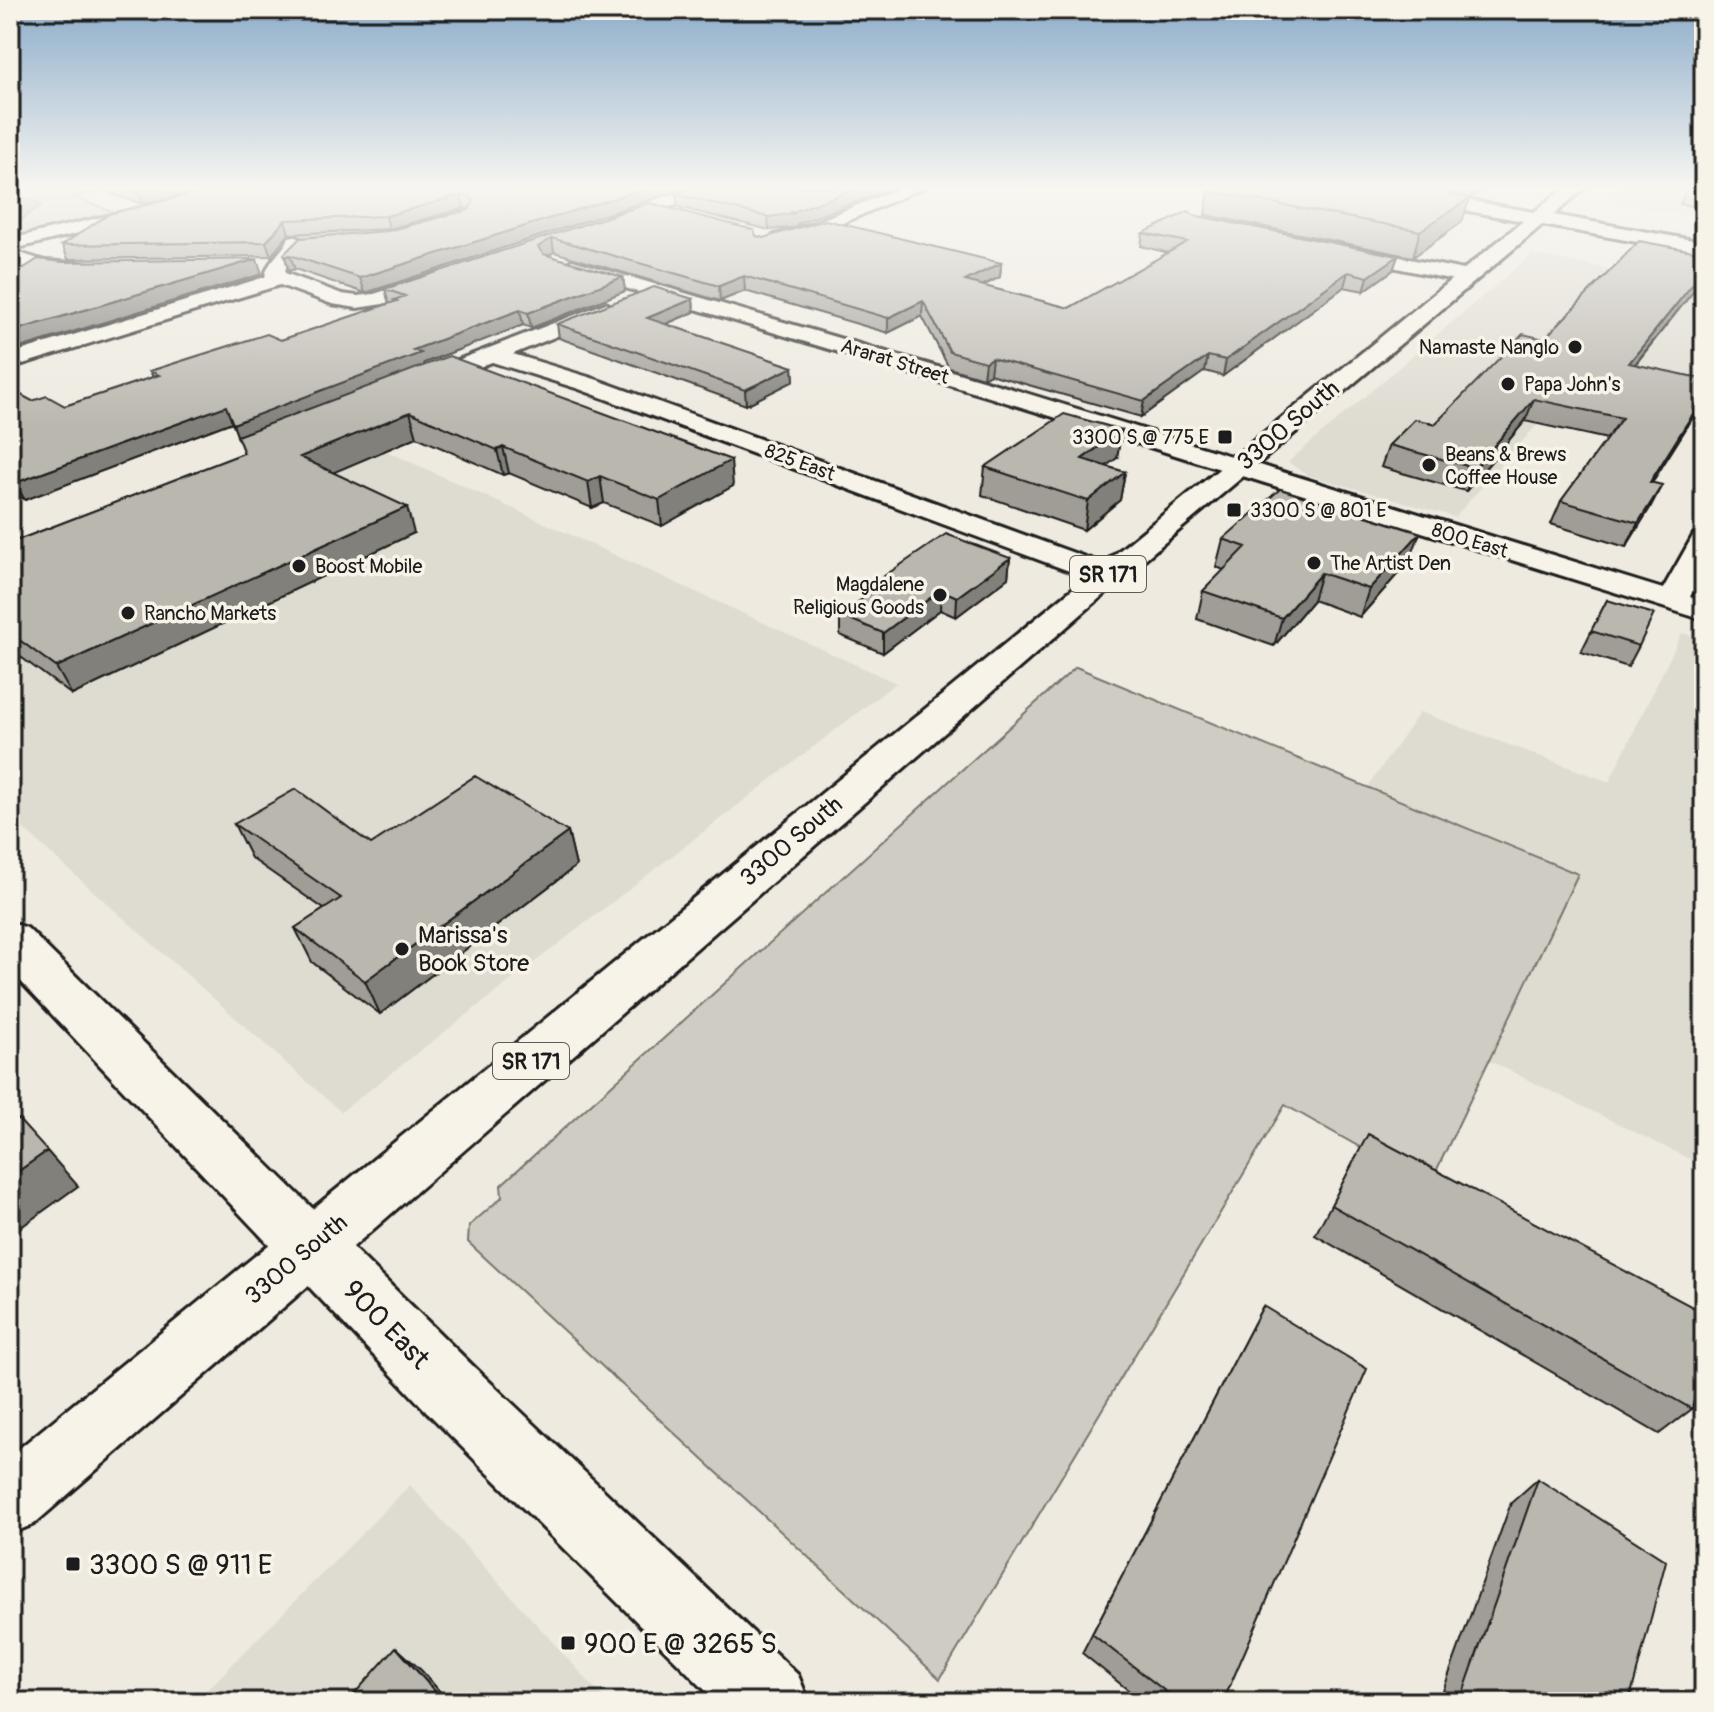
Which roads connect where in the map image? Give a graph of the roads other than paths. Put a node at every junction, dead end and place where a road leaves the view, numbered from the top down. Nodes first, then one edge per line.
1 (43, 267) edge
2 (276, 267) edge
3 (574, 267) edge
4 (1419, 267) edge
5 (1480, 267) edge
6 (102, 268) edge
7 (272, 270) junction
8 (461, 272) edge
9 (1468, 277) junction
10 (654, 290) junction
11 (491, 354) junction
12 (10, 361) edge
13 (389, 395) edge
14 (1236, 468) junction
15 (1704, 540) edge
16 (1107, 575) junction
17 (1672, 601) junction
18 (1704, 611) edge
19 (10, 940) edge
20 (311, 1246) junction
21 (10, 1500) edge
22 (771, 1702) edge

1 - 6 street
2 - 7 street
3 - 10 street, Ararat Street
4 - 9 street
5 - 9 main road, 3300 South / SR 171
7 - 8 street
7 - 12 street
9 - 14 main road, 3300 South / SR 171
10 - 11 street
10 - 14 street, Ararat Street
11 - 13 street
11 - 16 street, 825 East
14 - 16 main road, 3300 South / SR 171
14 - 17 street, 800 East
15 - 17 street
16 - 20 main road, 3300 South / SR 171
17 - 18 street, 800 East
19 - 20 main road, 900 East
20 - 21 main road, 3300 South / SR 171
20 - 22 main road, 900 East

